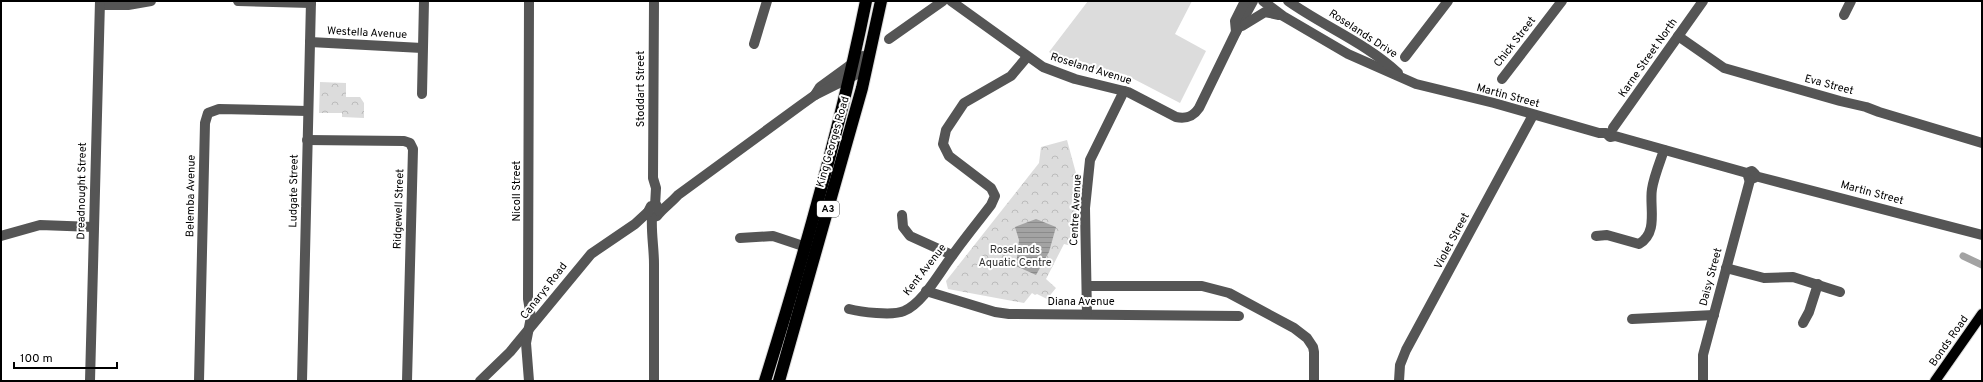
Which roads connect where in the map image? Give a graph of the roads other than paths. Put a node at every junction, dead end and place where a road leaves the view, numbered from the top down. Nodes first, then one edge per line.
1 (151, 1) edge
2 (238, 1) edge
3 (424, 1) edge
4 (529, 1) edge
5 (654, 1) edge
6 (767, 1) edge
7 (866, 1) edge
8 (881, 1) edge
9 (943, 1) edge
10 (951, 1) edge
11 (1245, 1) edge
12 (1253, 1) edge
13 (1263, 1) edge
14 (1279, 1) edge
15 (1448, 1) edge
16 (1562, 1) edge
17 (1703, 1) edge
18 (1851, 1) edge
19 (311, 2) edge
20 (100, 3) edge
21 (1290, 3) edge
22 (1844, 15) dead end
23 (1283, 16) junction
24 (1236, 32) junction
25 (875, 36) junction
26 (1678, 36) junction
27 (889, 39) dead end
28 (310, 42) junction
29 (754, 44) dead end
30 (422, 48) junction
31 (1027, 57) junction
32 (1405, 57) dead end
33 (853, 63) junction
34 (1404, 78) junction
35 (850, 79) junction
36 (1502, 79) dead end
37 (1124, 91) junction
38 (422, 94) dead end
39 (820, 94) junction
40 (844, 106) junction
41 (308, 111) junction
42 (1533, 115) junction
43 (1611, 132) junction
44 (307, 140) junction
45 (1982, 143) edge
46 (1664, 150) junction
47 (1751, 176) junction
48 (653, 178) junction
49 (656, 188) junction
50 (678, 195) junction
51 (666, 200) junction
52 (653, 211) junction
53 (902, 215) dead end
54 (635, 224) junction
55 (94, 227) junction
56 (651, 232) junction
57 (1982, 235) edge
58 (1, 236) edge
59 (1596, 236) dead end
60 (740, 238) dead end
61 (654, 246) junction
62 (806, 247) junction
63 (952, 255) junction
64 (1726, 268) junction
65 (1818, 284) junction
66 (1087, 286) junction
67 (926, 291) junction
68 (1840, 292) dead end
69 (849, 309) dead end
70 (1087, 314) junction
71 (1982, 314) edge
72 (1714, 315) junction
73 (1239, 316) dead end
74 (1632, 319) dead end
75 (1803, 323) dead end
76 (528, 331) junction
77 (1938, 380) edge
78 (90, 381) edge
79 (199, 381) edge
80 (302, 381) edge
81 (407, 381) edge
82 (480, 381) edge
83 (529, 381) edge
84 (654, 381) edge
85 (765, 381) edge
86 (778, 381) edge
87 (1314, 381) edge
88 (1399, 381) edge
89 (1703, 381) edge

1 - 20 street
2 - 19 street
3 - 30 street
4 - 76 street, Nicoll Street
5 - 48 street, Stoddart Street
6 - 29 street
7 - 33 highway, King Georges Road / A3
8 - 25 highway, King Georges Road / A3
9 - 27 street
10 - 31 street, Roseland Avenue
11 - 24 street, Roseland Avenue
12 - 24 street, Roseland Avenue
13 - 23 street, Roselands Drive
14 - 21 street, Roselands Drive
15 - 32 street
16 - 36 street, Chick Street
17 - 26 street, Karne Street North
18 - 22 street
19 - 28 street, Ludgate Street
20 - 55 street, Dreadnought Street
21 - 34 street, Roselands Drive
23 - 24 street
23 - 34 street, Roselands Drive
24 - 37 street, Roseland Avenue
25 - 35 street, Canarys Road
25 - 86 highway, King Georges Road / A3
26 - 43 street, Karne Street North
26 - 45 street, Eva Street
28 - 30 street, Westella Avenue
28 - 41 street, Ludgate Street
30 - 38 street
31 - 37 street, Roseland Avenue
31 - 63 street, Kent Avenue
33 - 35 highway, King Georges Road / A3
33 - 39 street, Canarys Road
34 - 42 street, Martin Street
35 - 39 street, Canarys Road
35 - 40 highway, King Georges Road / A3
37 - 66 street, Centre Avenue
39 - 40 street
39 - 50 street, Canarys Road
40 - 62 highway, King Georges Road / A3
41 - 44 street, Ludgate Street
41 - 79 street, Belemba Avenue
42 - 43 street, Martin Street
42 - 88 street, Violet Street
43 - 46 street, Martin Street
44 - 80 street, Ludgate Street
44 - 81 street, Ridgewell Street
46 - 47 street, Martin Street
46 - 59 street
47 - 57 street, Martin Street
47 - 64 street, Daisy Street
48 - 49 street, Stoddart Street
48 - 52 street, Stoddart Street
49 - 51 street, Stoddart Street
49 - 52 street, Stoddart Street
50 - 51 street, Canarys Road
50 - 52 street, Canarys Road
51 - 52 street, Canarys Road
52 - 54 street, Canarys Road
52 - 56 street, Stoddart Street
52 - 61 street, Stoddart Street
53 - 63 street
54 - 56 street
54 - 76 street, Canarys Road
55 - 58 street
55 - 78 street, Dreadnought Street
56 - 61 street, Stoddart Street
60 - 62 street
61 - 84 street, Stoddart Street
62 - 85 highway, King Georges Road / A3
63 - 67 street, Kent Avenue
64 - 65 street
64 - 72 street, Daisy Street
65 - 68 street
65 - 75 street
66 - 70 street, Centre Avenue
66 - 87 street
67 - 69 street, Kent Avenue
67 - 70 street, Diana Avenue
70 - 73 street, Diana Avenue
71 - 77 main road, Bonds Road
72 - 74 street
72 - 89 street, Daisy Street
76 - 82 street, Canarys Road
76 - 83 street, Nicoll Street

